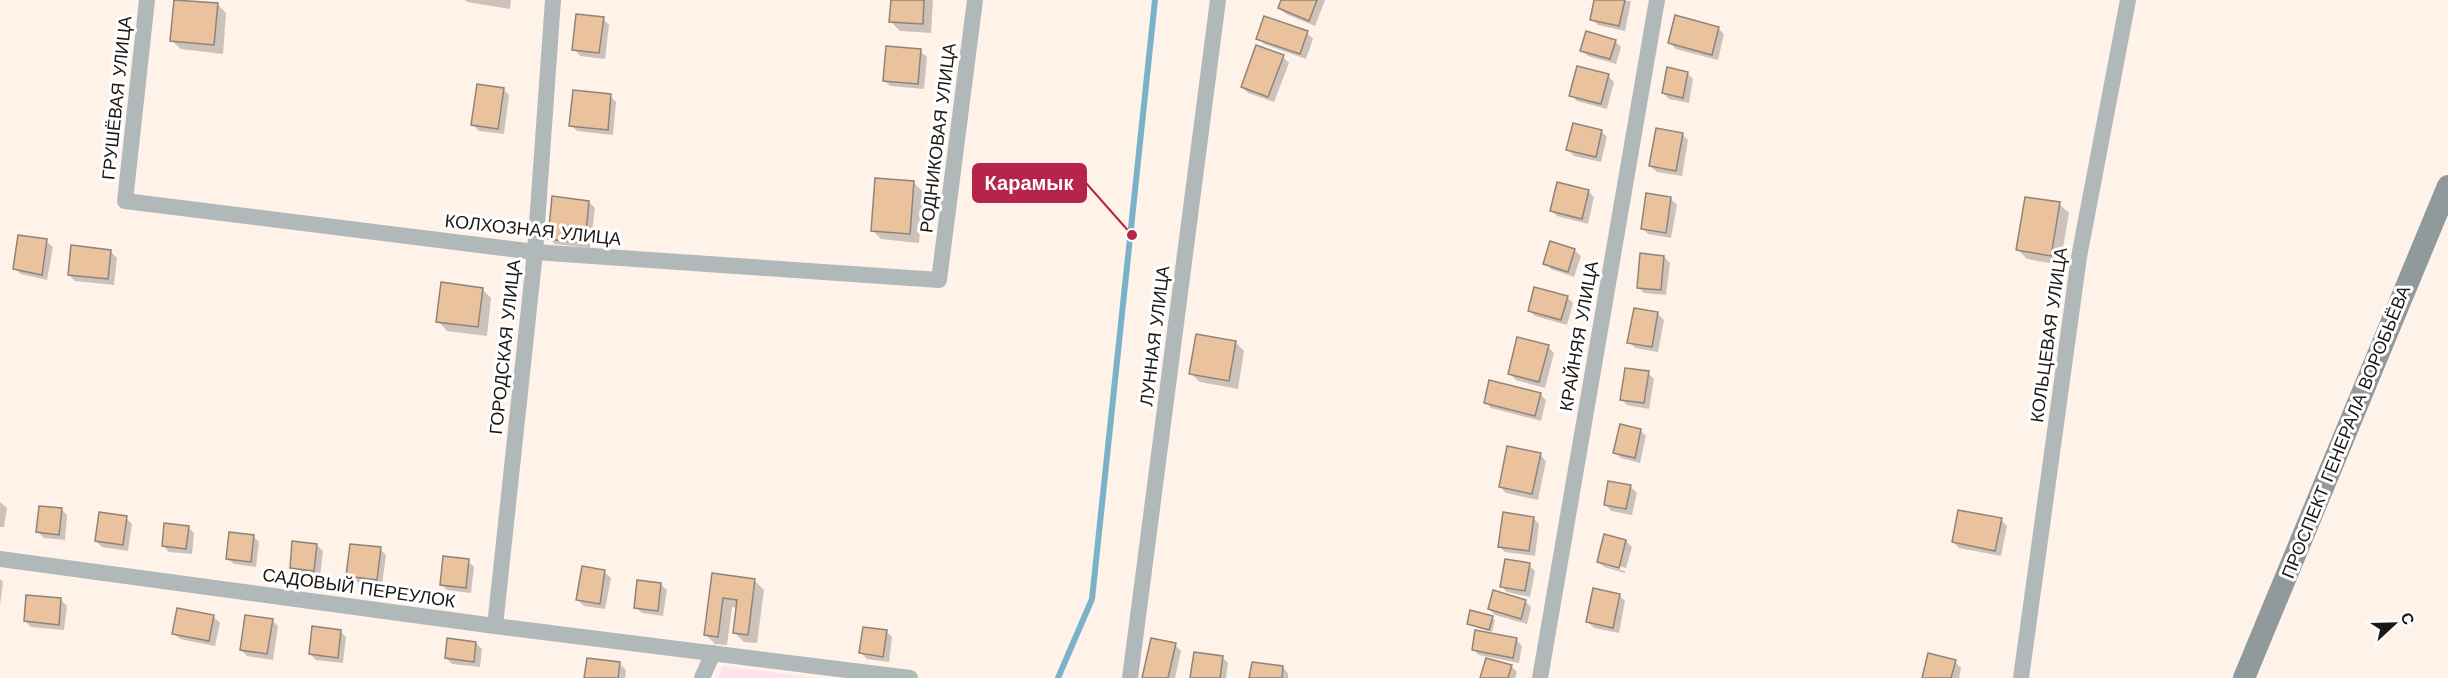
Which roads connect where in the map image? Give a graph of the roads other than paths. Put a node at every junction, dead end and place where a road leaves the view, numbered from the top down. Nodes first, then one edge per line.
1 (147, 0) edge
2 (553, 0) edge
3 (975, 0) edge
4 (1218, 0) edge
5 (1657, 0) edge
6 (2128, 0) edge
7 (2448, 186) edge
8 (125, 201) joint
9 (2448, 217) edge
10 (535, 252) junction
11 (939, 280) joint
12 (0, 559) edge
13 (495, 626) junction
14 (713, 653) junction
15 (702, 678) edge
16 (910, 678) edge
17 (1130, 678) edge
18 (1540, 678) edge
19 (2022, 678) edge
20 (2244, 678) edge
21 (2261, 678) edge

1 - 8 street, ГРУШЁВАЯ УЛИЦА
2 - 10 street, ГОРОДСКАЯ УЛИЦА
3 - 11 street, РОДНИКОВАЯ УЛИЦА
4 - 17 street, ЛУННАЯ УЛИЦА
5 - 18 street, КРАЙНЯЯ УЛИЦА
6 - 19 street, КОЛЬЦЕВАЯ УЛИЦА
7 - 20 main road, ПРОСПЕКТ ГЕНЕРАЛА ВОРОБЬЁВА
8 - 10 street, КОЛХОЗНАЯ УЛИЦА
9 - 21 main road, ПРОСПЕКТ ГЕНЕРАЛА ВОРОБЬЁВА
10 - 11 street, КОЛХОЗНАЯ УЛИЦА
10 - 13 street, ГОРОДСКАЯ УЛИЦА
12 - 13 street, САДОВЫЙ ПЕРЕУЛОК
13 - 14 street, САДОВЫЙ ПЕРЕУЛОК
14 - 15 street
14 - 16 street, САДОВЫЙ ПЕРЕУЛОК

